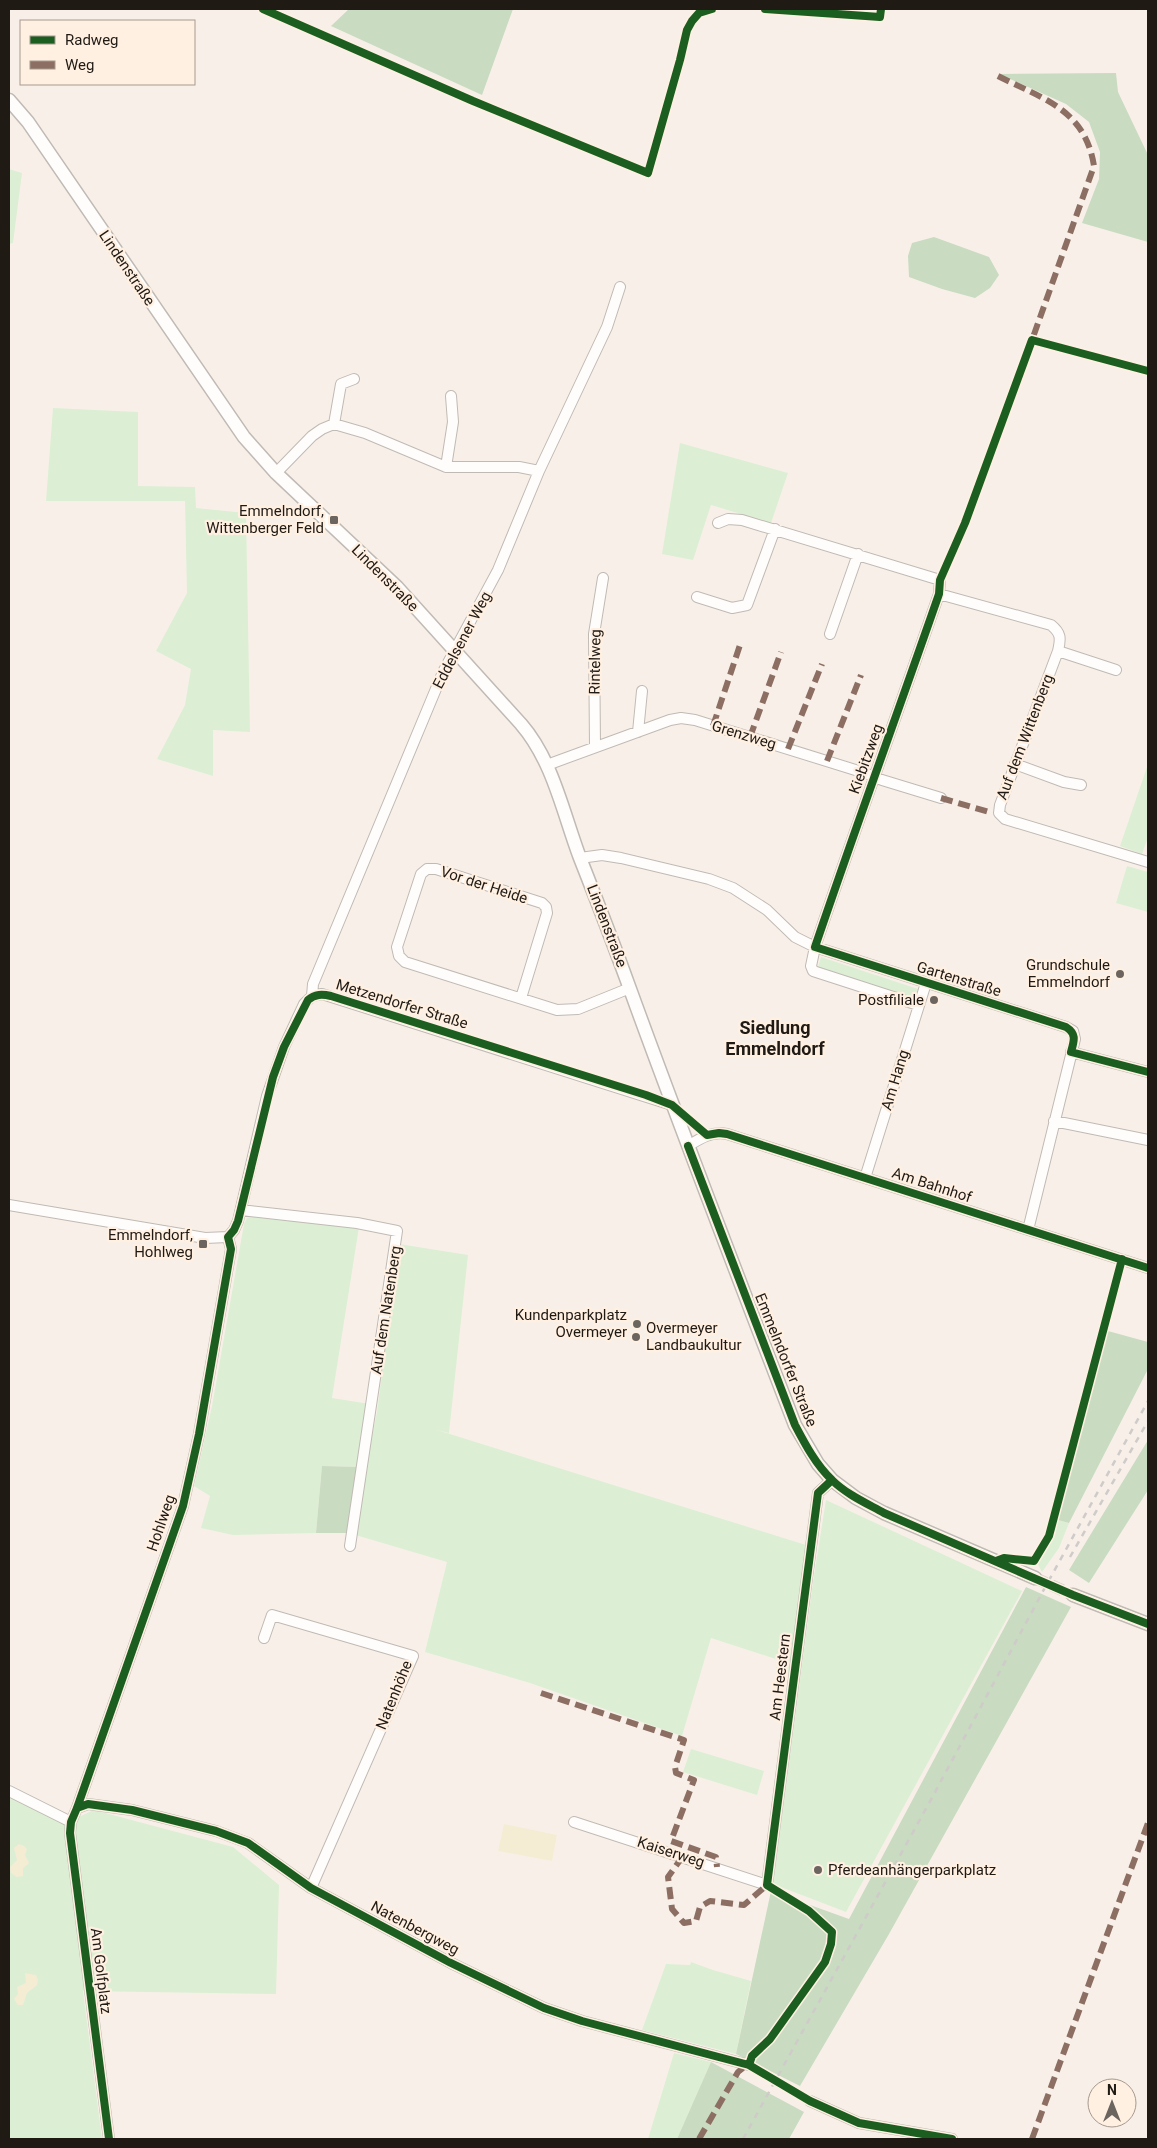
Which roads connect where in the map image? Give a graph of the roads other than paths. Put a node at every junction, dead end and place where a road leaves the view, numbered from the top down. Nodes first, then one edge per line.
1 (9, 100) edge
2 (620, 287) dead end
3 (354, 379) dead end
4 (451, 396) dead end
5 (334, 424) junction
6 (446, 466) junction
7 (539, 471) junction
8 (276, 473) junction
9 (718, 523) dead end
10 (775, 529) junction
11 (858, 554) junction
12 (603, 578) dead end
13 (939, 594) junction
14 (697, 597) dead end
15 (830, 634) dead end
16 (454, 650) junction
17 (1058, 651) junction
18 (1116, 670) dead end
19 (642, 691) dead end
20 (638, 732) junction
21 (595, 747) junction
22 (1015, 764) junction
23 (547, 765) junction
24 (874, 775) junction
25 (1081, 785) dead end
26 (941, 798) dead end
27 (580, 858) junction
28 (1148, 862) edge
29 (815, 948) junction
30 (926, 983) junction
31 (630, 988) junction
32 (312, 996) junction
33 (521, 998) junction
34 (918, 1005) junction
35 (1071, 1052) junction
36 (1148, 1072) edge
37 (672, 1105) junction
38 (1054, 1121) junction
39 (1148, 1140) edge
40 (688, 1146) junction
41 (865, 1178) junction
42 (9, 1205) edge
43 (241, 1210) junction
44 (1028, 1230) junction
45 (228, 1237) junction
46 (1148, 1268) edge
47 (832, 1480) junction
48 (350, 1546) dead end
49 (1035, 1578) tunnel mouth
50 (1073, 1595) tunnel mouth
51 (1148, 1624) edge
52 (264, 1638) dead end
53 (9, 1791) edge
54 (77, 1808) junction
55 (71, 1822) junction
56 (574, 1822) dead end
57 (768, 1884) joint
58 (311, 1888) junction
59 (749, 2065) tunnel mouth
60 (810, 2101) tunnel mouth
61 (109, 2139) edge
62 (952, 2139) edge

1 - 8 street, Lindenstraße
2 - 7 street, Eddelsener Weg
3 - 5 street
4 - 6 street
5 - 6 street
5 - 8 street
6 - 7 street
7 - 16 street, Eddelsener Weg
8 - 16 street, Lindenstraße
9 - 10 street
10 - 11 street
10 - 14 street
11 - 13 street, Kiebitzweg
11 - 15 street
12 - 21 street, Rintelweg
13 - 17 street, Auf dem Wittenberg
13 - 24 street, Kiebitzweg
16 - 23 street, Lindenstraße
16 - 32 street, Eddelsener Weg
17 - 18 street
17 - 22 street, Auf dem Wittenberg
19 - 20 street
20 - 21 street, Grenzweg
20 - 24 street, Grenzweg
21 - 23 street, Grenzweg
22 - 25 street
22 - 28 street, Auf dem Wittenberg
23 - 27 street, Lindenstraße
24 - 26 street, Grenzweg
24 - 29 street, Kiebitzweg
27 - 29 street, Gartenstraße
27 - 31 street, Lindenstraße
29 - 30 street, Gartenstraße
29 - 34 street
30 - 34 street, Am Hang
30 - 35 street, Gartenstraße
31 - 33 street, Vor der Heide
31 - 37 street, Lindenstraße
32 - 37 street, Metzendorfer Straße
32 - 43 street, Metzendorfer Straße
33 - 33 street, Vor der Heide
34 - 41 street, Am Hang
35 - 36 street
35 - 38 street, Gartenstraße
37 - 40 street, Emmelndorfer Straße
38 - 39 street
38 - 44 street, Gartenstraße
40 - 41 street, Am Bahnhof
40 - 47 street, Emmelndorfer Straße
41 - 44 street, Am Bahnhof
42 - 45 street
43 - 45 street, Metzendorfer Straße
43 - 48 street, Auf dem Natenberg
44 - 46 street, Am Bahnhof
45 - 54 street, Hohlweg
47 - 49 street, Emmelndorfer Straße
47 - 57 street, Am Heestern
50 - 51 street
52 - 58 street, Natenhöhe
53 - 55 street
54 - 55 street, Am Golfplatz
54 - 58 street, Natenbergweg
55 - 61 street, Am Golfplatz
56 - 57 street, Kaiserweg
58 - 59 street, Natenbergweg
60 - 62 street

